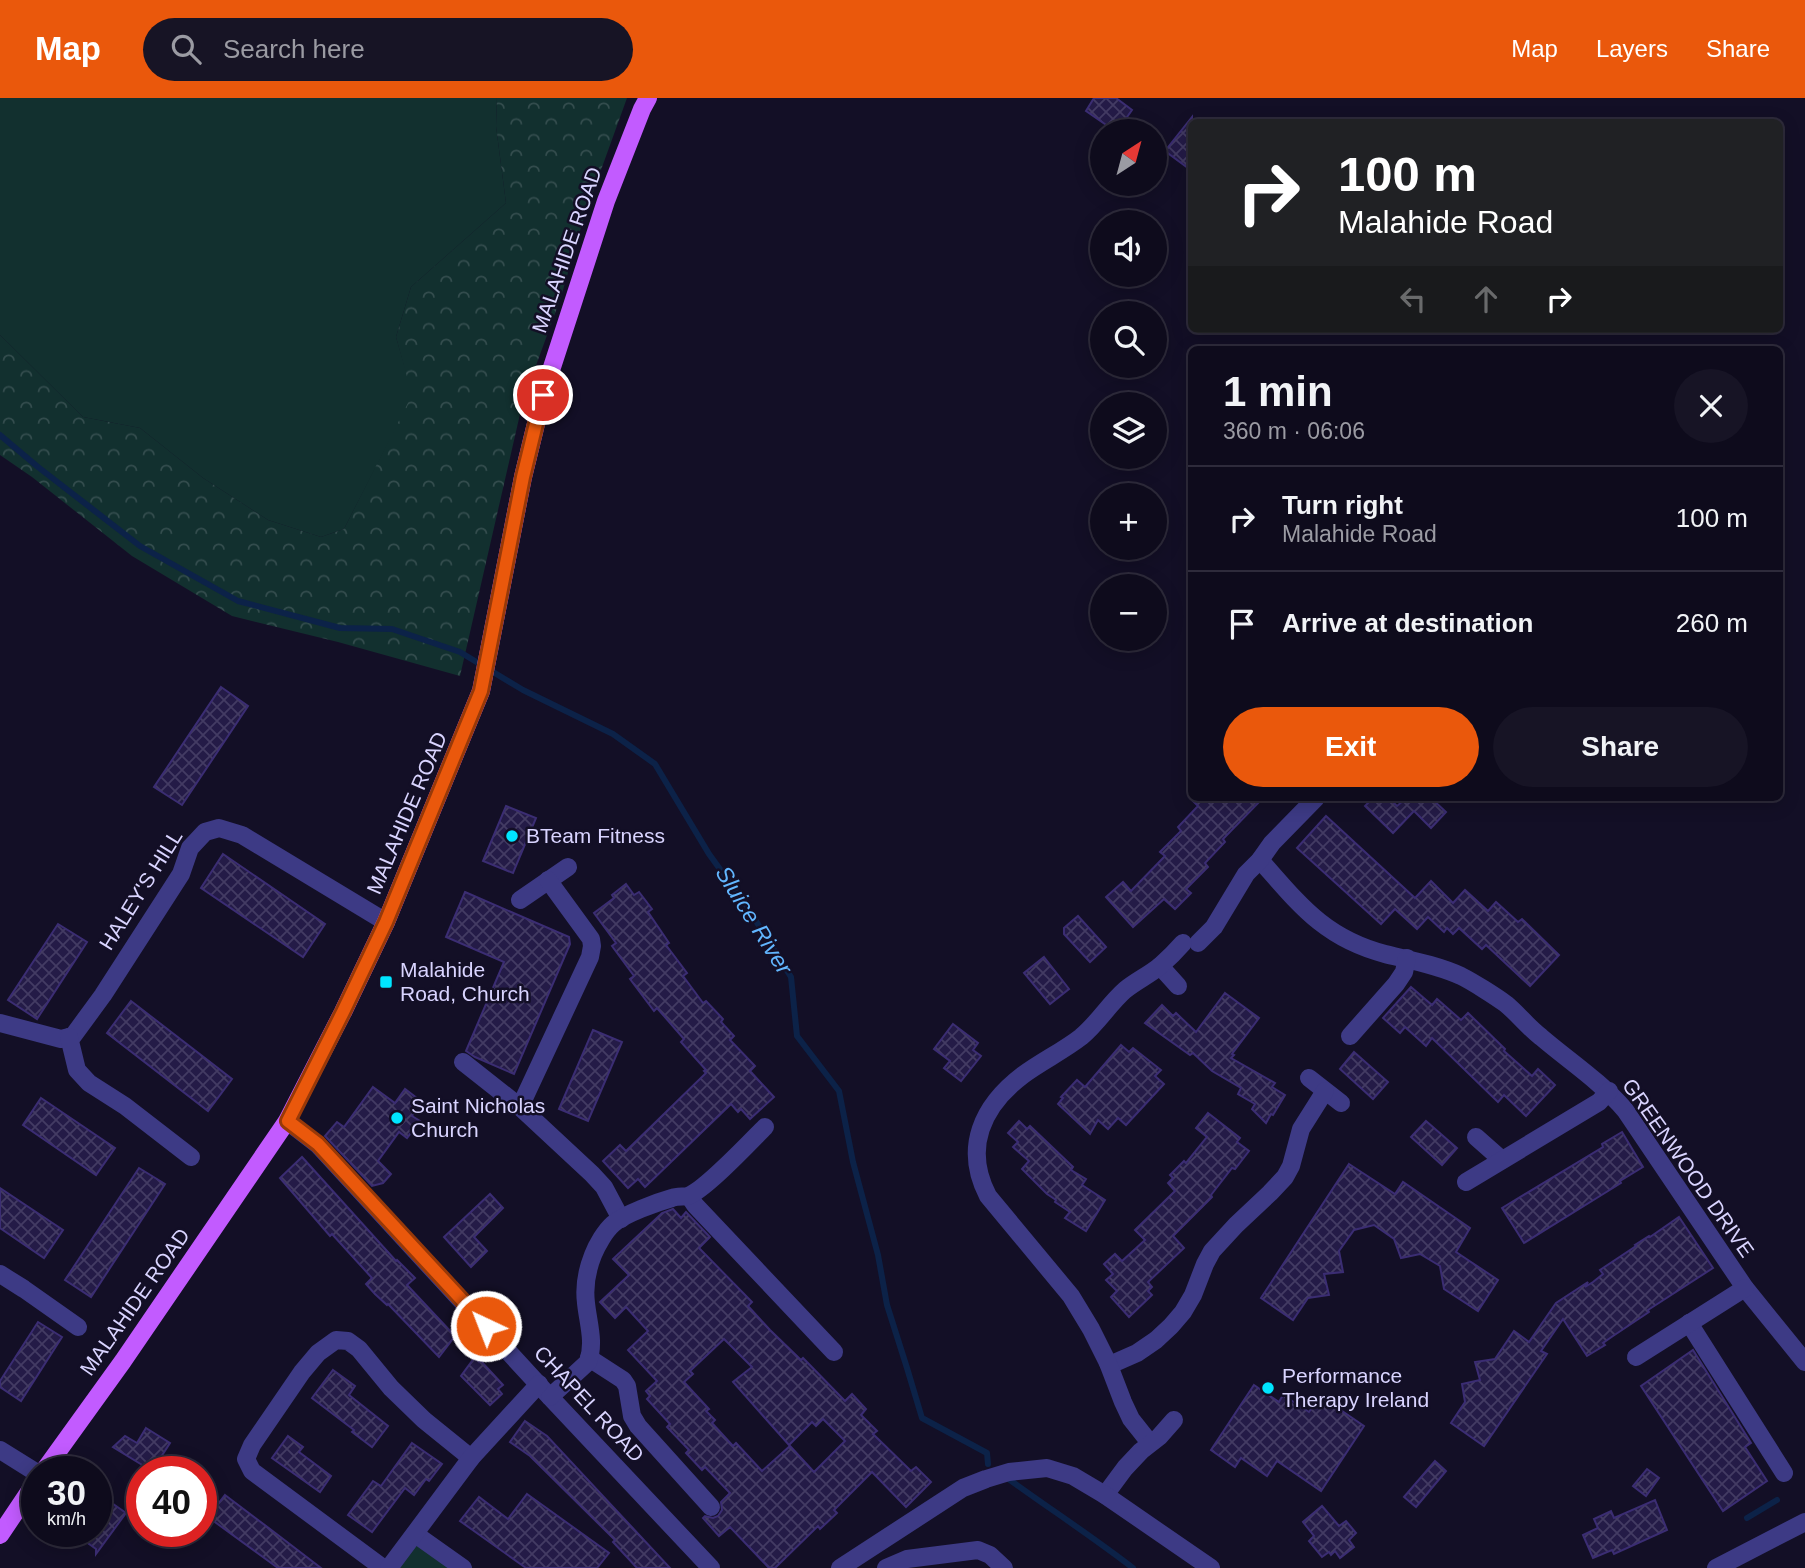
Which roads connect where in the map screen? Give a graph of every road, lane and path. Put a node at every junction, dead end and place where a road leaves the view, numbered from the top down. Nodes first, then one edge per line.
1 (648, 98) edge
2 (1313, 801) edge
3 (1260, 860) junction
4 (568, 867) dead end
5 (548, 880) junction
6 (520, 900) dead end
7 (386, 922) junction
8 (1407, 958) junction
9 (1160, 966) junction
10 (1178, 986) dead end
11 (0, 1023) edge
12 (1350, 1036) dead end
13 (69, 1037) junction
14 (463, 1062) dead end
15 (1308, 1078) dead end
16 (1325, 1091) junction
17 (1609, 1091) junction
18 (1340, 1103) dead end
19 (520, 1107) junction
20 (288, 1121) junction
21 (765, 1127) dead end
22 (1476, 1137) dead end
23 (191, 1157) dead end
24 (1503, 1160) junction
25 (1466, 1182) dead end
26 (689, 1196) junction
27 (621, 1219) junction
28 (0, 1275) edge
29 (1745, 1288) junction
30 (1689, 1323) junction
31 (78, 1327) dead end
32 (834, 1352) dead end
33 (1636, 1357) dead end
34 (589, 1358) junction
35 (1805, 1362) edge
36 (1108, 1363) junction
37 (544, 1391) junction
38 (1174, 1420) dead end
39 (1150, 1443) junction
40 (0, 1450) edge
41 (54, 1456) edge
42 (471, 1458) junction
43 (21, 1463) edge
44 (1784, 1473) dead end
45 (1105, 1494) junction
46 (21, 1504) edge
47 (711, 1507) dead end
48 (1805, 1522) edge
49 (415, 1534) junction
50 (0, 1535) edge
51 (383, 1568) edge
52 (389, 1568) edge
53 (463, 1568) edge
54 (711, 1568) edge
55 (840, 1568) edge
56 (886, 1568) edge
57 (1004, 1568) edge
58 (1211, 1568) edge
59 (1716, 1568) edge

1 - 7 main road, MALAHIDE ROAD
2 - 3 street
3 - 8 street, GREENWOOD DRIVE
3 - 9 street
4 - 5 street
5 - 6 street
5 - 19 street
7 - 13 street, HALEY'S HILL
7 - 20 main road, MALAHIDE ROAD
8 - 12 street
8 - 17 street, GREENWOOD DRIVE
9 - 10 street
9 - 36 street
11 - 13 street
13 - 23 street
14 - 19 street
15 - 16 street
16 - 18 street
16 - 36 street
17 - 24 street
17 - 29 street, GREENWOOD DRIVE
19 - 27 street
20 - 37 street, CHAPEL ROAD
20 - 41 main road, MALAHIDE ROAD
21 - 26 street
22 - 24 street
24 - 25 street
26 - 27 street
26 - 32 street
27 - 34 street
28 - 31 street
29 - 30 street
29 - 35 street, GREENWOOD DRIVE
30 - 33 street
30 - 44 street
34 - 37 street
34 - 47 street
36 - 39 street
37 - 42 street
37 - 54 street, CHAPEL ROAD
38 - 39 street
39 - 45 street
40 - 43 street
42 - 49 street
42 - 51 street
45 - 55 street
45 - 58 street
46 - 50 main road
48 - 59 street
49 - 52 street
49 - 53 street
56 - 57 street

